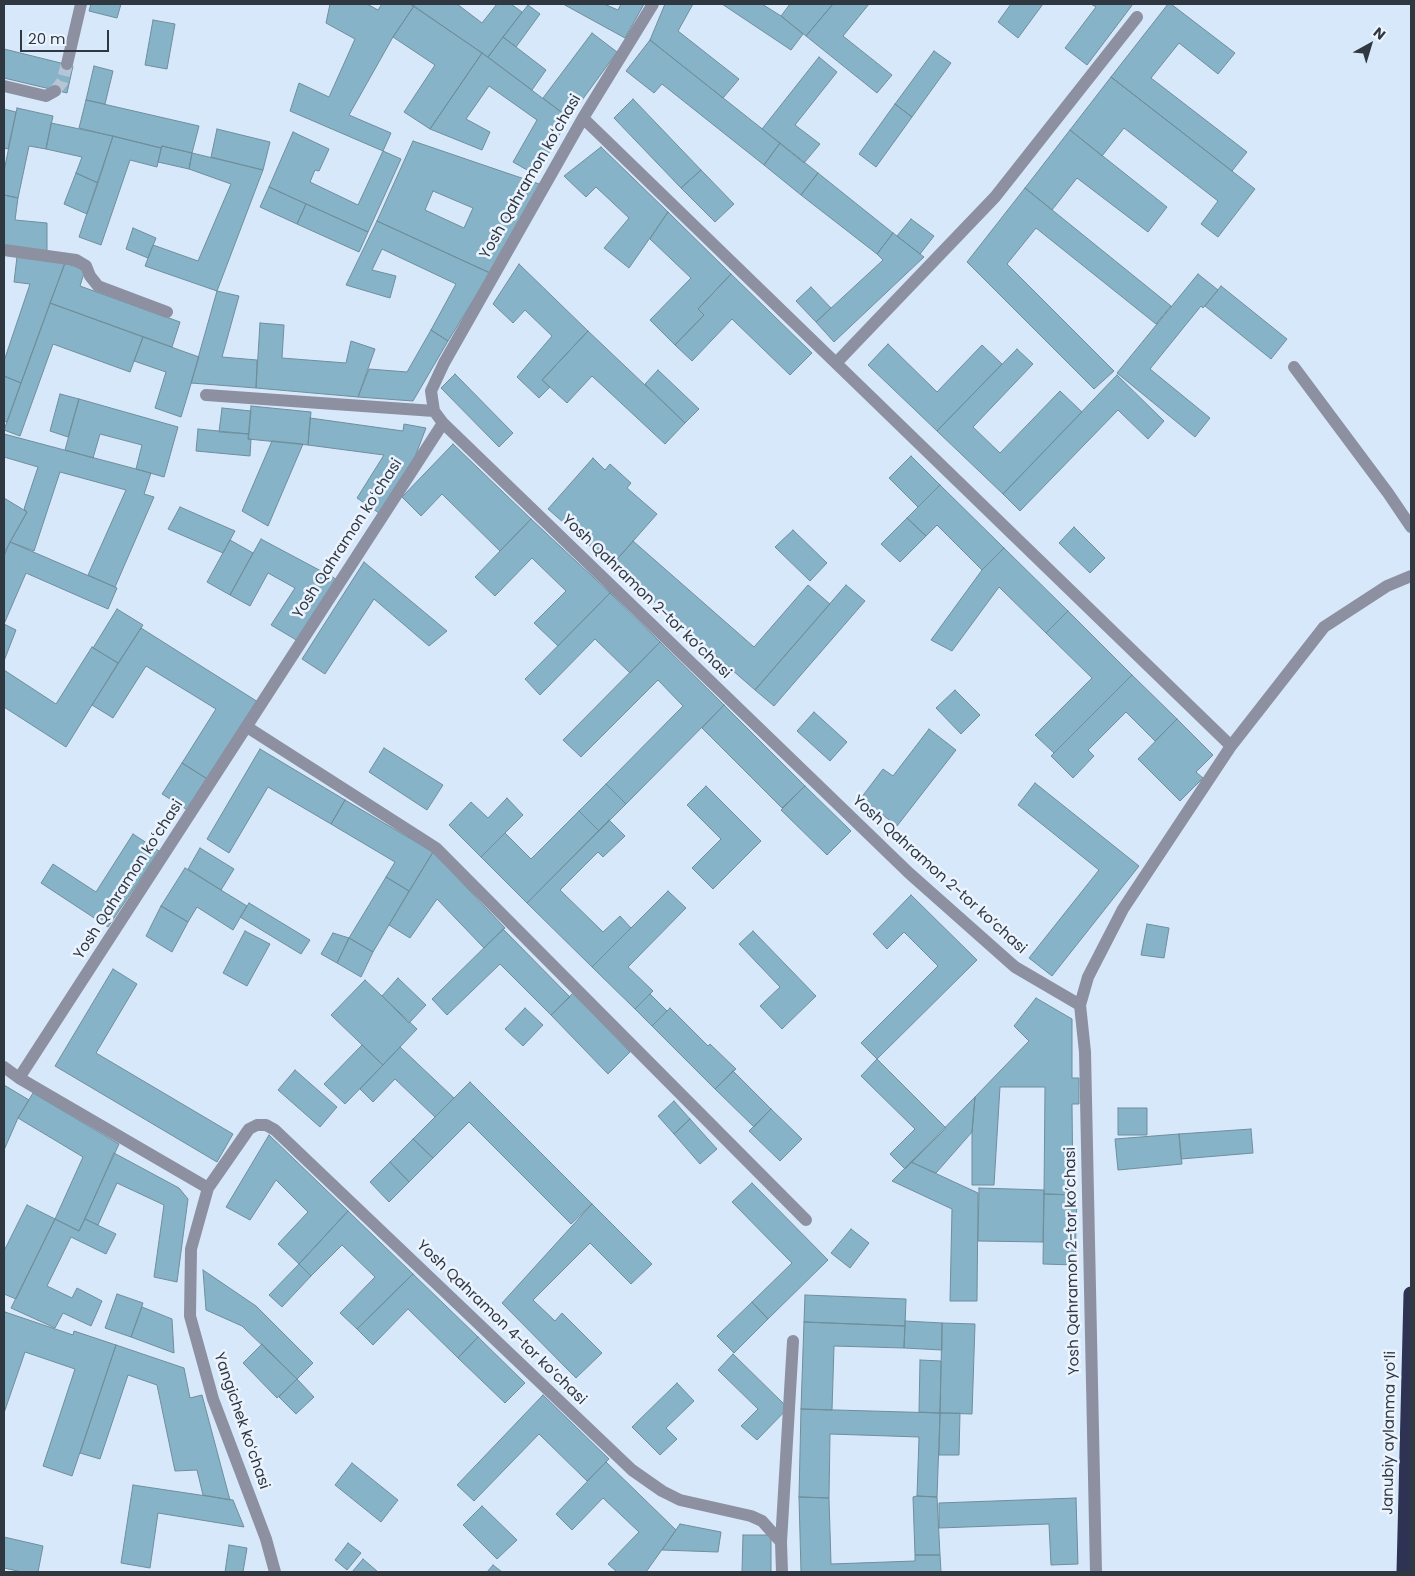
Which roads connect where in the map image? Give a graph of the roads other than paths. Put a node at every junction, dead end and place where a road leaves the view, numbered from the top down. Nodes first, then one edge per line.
1 (82, 4) edge
2 (653, 4) edge
3 (1137, 17) dead end
4 (67, 64) tunnel mouth
5 (4, 86) edge
6 (55, 90) dead end
7 (583, 118) junction
8 (4, 250) edge
9 (167, 312) dead end
10 (836, 363) junction
11 (1294, 366) dead end
12 (206, 395) dead end
13 (434, 411) junction
14 (443, 423) junction
15 (1411, 528) edge
16 (1411, 576) edge
17 (247, 728) junction
18 (1231, 746) junction
19 (1080, 1005) junction
20 (4, 1067) edge
21 (19, 1078) junction
22 (208, 1188) junction
23 (806, 1220) dead end
24 (1411, 1294) edge
25 (793, 1341) dead end
26 (781, 1542) junction
27 (274, 1572) edge
28 (782, 1572) edge
29 (1096, 1572) edge
30 (1404, 1572) edge

1 - 4 street
2 - 7 street, Yosh Qahramon koʻchasi
3 - 10 street
5 - 6 street
7 - 10 street
7 - 13 street, Yosh Qahramon koʻchasi
8 - 9 street
10 - 18 street
11 - 15 street
12 - 13 street
13 - 14 street
14 - 17 street, Yosh Qahramon koʻchasi
14 - 19 street, Yosh Qahramon 2-tor koʼchasi
16 - 18 street
17 - 21 street, Yosh Qahramon koʻchasi
17 - 23 street
18 - 19 street
19 - 29 street, Yosh Qahramon 2-tor koʼchasi
20 - 21 street
21 - 22 street
22 - 26 street, Yosh Qahramon 4-tor koʼchasi
22 - 27 street, Yangichek koʻchasi
24 - 30 highway, Janubiy aylanma yoʻli
25 - 26 street
26 - 28 street

